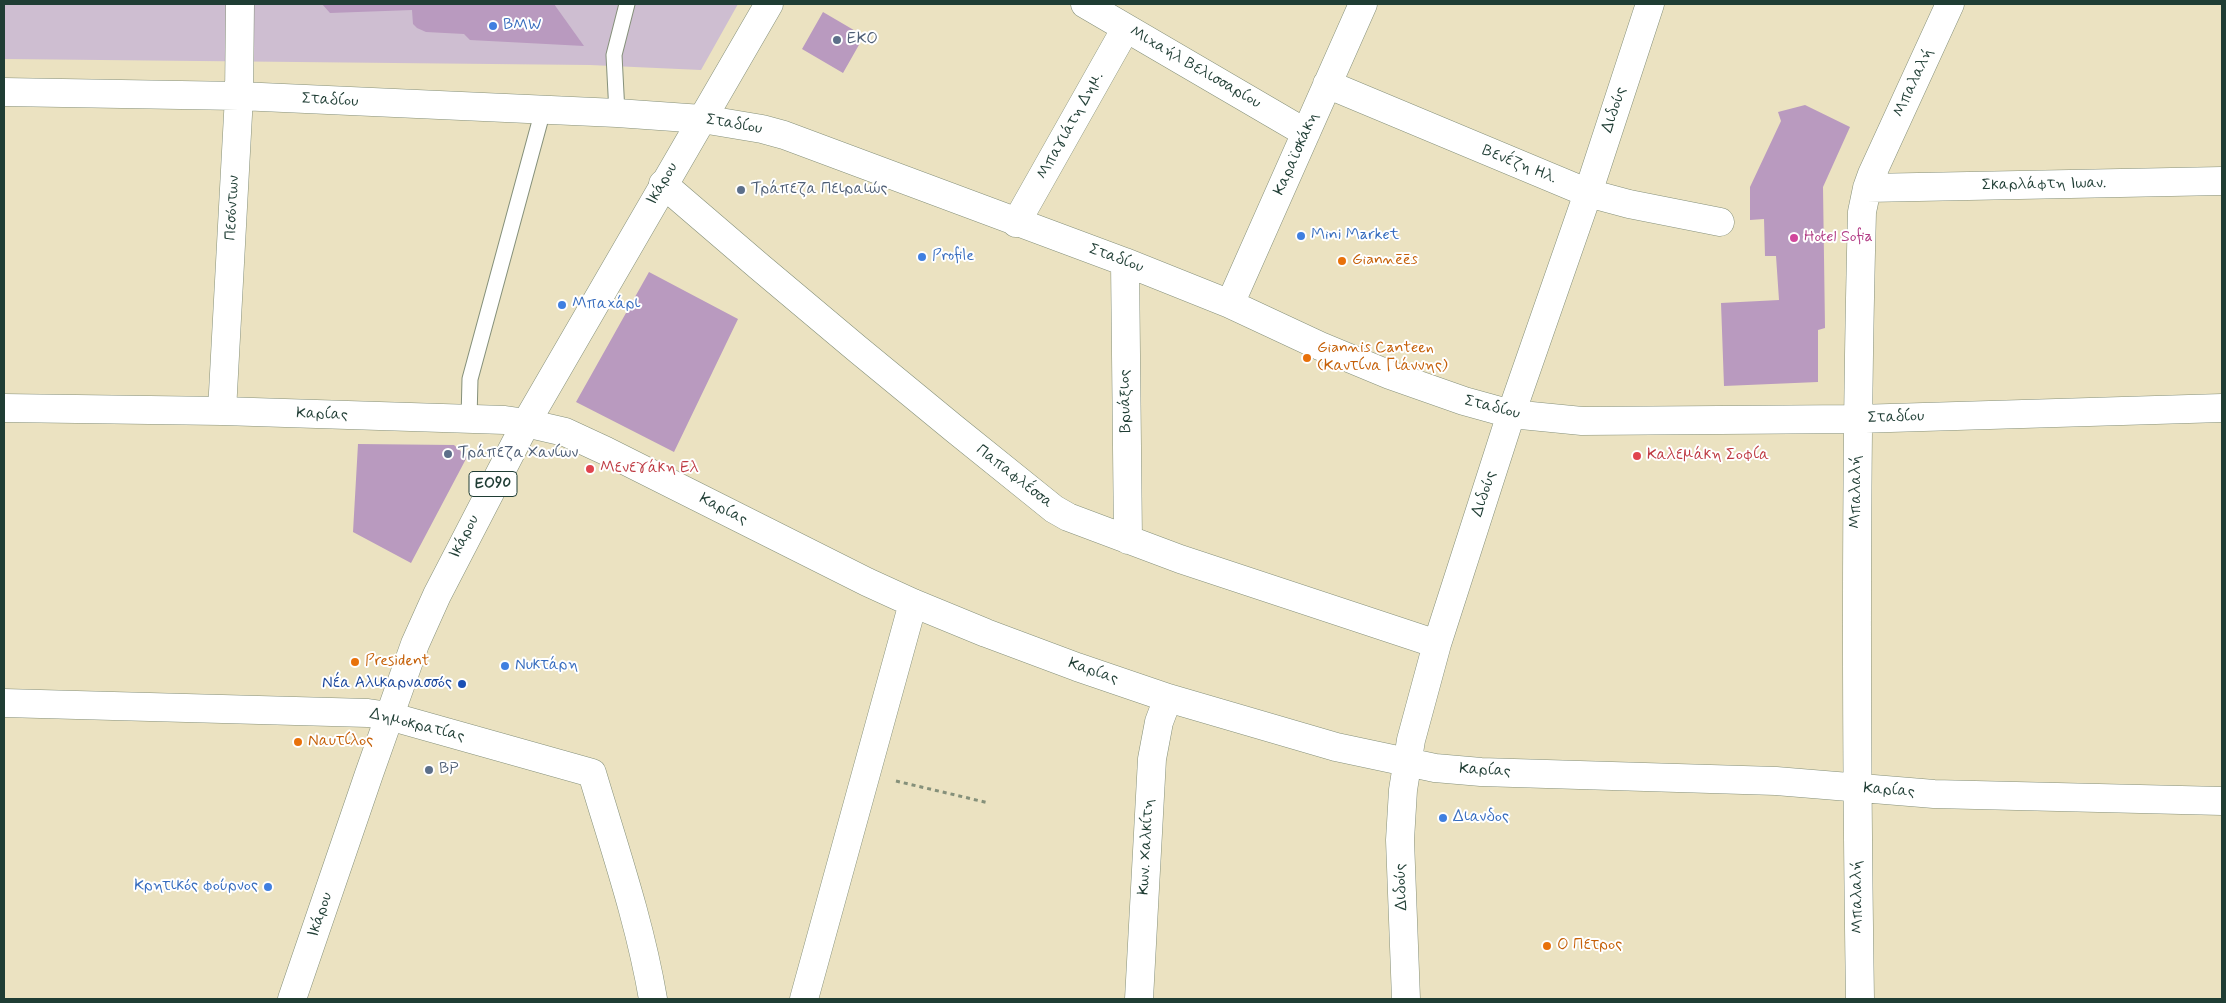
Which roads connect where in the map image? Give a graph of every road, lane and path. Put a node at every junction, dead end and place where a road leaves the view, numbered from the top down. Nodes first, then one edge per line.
1 (240, 4) edge
2 (627, 4) edge
3 (769, 4) edge
4 (1085, 4) edge
5 (1363, 4) edge
6 (1650, 4) edge
7 (1950, 4) edge
8 (1126, 28) junction
9 (1327, 84) junction
10 (4, 92) edge
11 (239, 96) junction
12 (543, 110) junction
13 (617, 113) junction
14 (702, 119) junction
15 (1306, 132) junction
16 (2222, 181) edge
17 (664, 184) junction
18 (1866, 188) junction
19 (1588, 193) junction
20 (1720, 222) dead end
21 (1016, 223) junction
22 (1125, 262) junction
23 (1230, 304) junction
24 (4, 408) edge
25 (2222, 408) edge
26 (222, 412) junction
27 (1511, 414) junction
28 (469, 419) junction
29 (1857, 419) junction
30 (526, 423) junction
31 (1128, 540) junction
32 (913, 604) junction
33 (1437, 644) junction
34 (1168, 698) junction
35 (4, 703) edge
36 (389, 716) junction
37 (1406, 763) junction
38 (867, 774) junction
39 (1857, 788) junction
40 (2222, 801) edge
41 (989, 803) dead end
42 (292, 999) edge
43 (653, 999) edge
44 (804, 999) edge
45 (1139, 999) edge
46 (1406, 999) edge
47 (1860, 999) edge

1 - 11 street, Πεσόντων
2 - 13 lane
3 - 14 street, Ικάρου / ΕΟ90
4 - 8 street, Μιχαήλ Βελισσαρίου
5 - 9 street, Καραϊσκάκη
6 - 19 street, Διδούς
7 - 18 street, Μπαλαλή
8 - 15 street, Μιχαήλ Βελισσαρίου
8 - 21 street, Μπαγιάτη Δημ.
9 - 15 street, Καραϊσκάκη
9 - 19 street, Βενέζη Ηλ.
10 - 11 street, Σταδίου
11 - 12 street, Σταδίου
11 - 26 street, Πεσόντων
12 - 13 street, Σταδίου
12 - 28 lane
13 - 14 street, Σταδίου
14 - 17 street, Ικάρου / ΕΟ90
14 - 21 street, Σταδίου
15 - 23 street, Καραϊσκάκη
16 - 18 street, Σκαρλάφτη Ιωαν.
17 - 30 street, Ικάρου / ΕΟ90
17 - 31 street, Παπαφλέσσα
18 - 29 street, Μπαλαλή
19 - 20 street, Βενέζη Ηλ.
19 - 27 street, Διδούς
21 - 22 street, Σταδίου
22 - 23 street, Σταδίου
22 - 31 street, Βρυάξιος
23 - 27 street, Σταδίου
24 - 26 street, Καρίας
25 - 29 street, Σταδίου
26 - 28 street, Καρίας
27 - 29 street, Σταδίου
27 - 33 street, Διδούς
28 - 30 street, Καρίας
29 - 39 street, Μπαλαλή
30 - 32 street, Καρίας
30 - 36 street, Ικάρου / ΕΟ90
31 - 33 street, Παπαφλέσσα
32 - 34 street, Καρίας
32 - 38 street
33 - 37 street, Διδούς
34 - 37 street, Καρίας
34 - 45 street, Κων. Χαλκίτη
35 - 36 street, Δημοκρατίας
36 - 42 street, Ικάρου / ΕΟ90
36 - 43 street, Δημοκρατίας
37 - 39 street, Καρίας
37 - 46 street, Διδούς
38 - 41 path
38 - 44 street
39 - 40 street, Καρίας
39 - 47 street, Μπαλαλή

